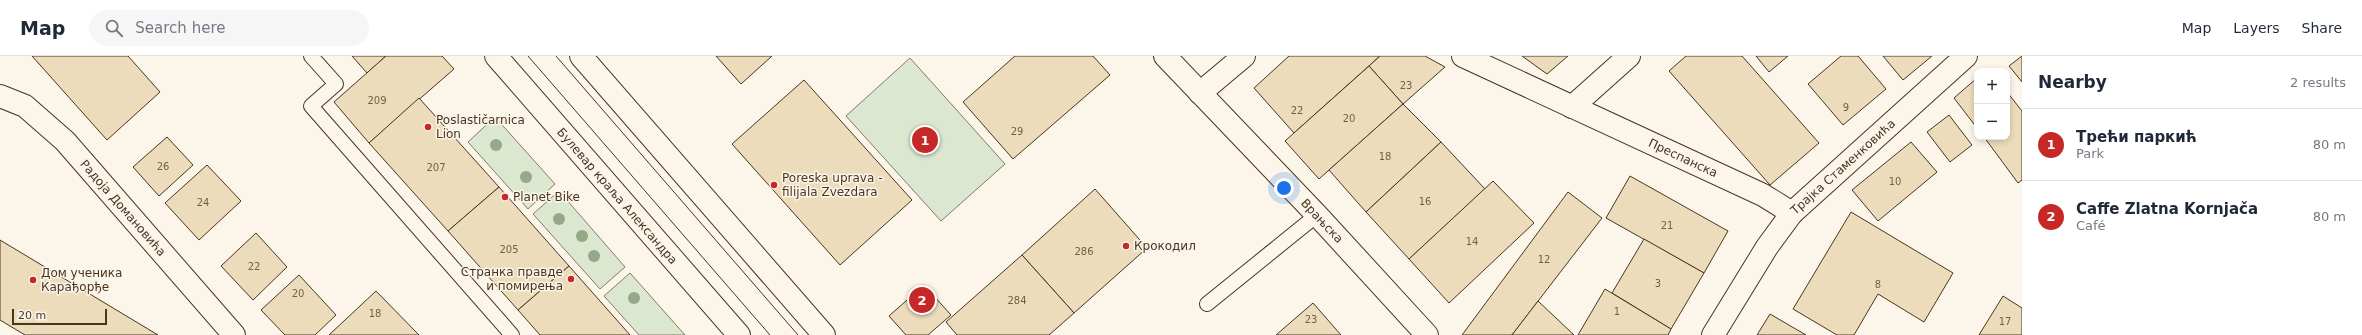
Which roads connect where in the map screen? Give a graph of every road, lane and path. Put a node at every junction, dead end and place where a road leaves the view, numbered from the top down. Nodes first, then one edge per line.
1 (311, 56) edge
2 (496, 56) edge
3 (581, 56) edge
4 (1165, 56) edge
5 (1244, 56) edge
6 (1462, 56) edge
7 (1629, 56) edge
8 (1966, 56) edge
9 (1200, 93) junction
10 (0, 96) edge
11 (1572, 107) junction
12 (1792, 213) junction
13 (1317, 215) junction
14 (1207, 304) dead end
15 (234, 335) edge
16 (512, 335) edge
17 (739, 335) edge
18 (824, 335) edge
19 (1427, 335) edge
20 (1713, 335) edge

1 - 16 lane
2 - 17 street, Булевар краља Александра
3 - 18 street
4 - 9 street, Врањска
5 - 9 street
6 - 11 street, Преспанска
7 - 11 street
8 - 12 street, Трајка Стаменковића
9 - 13 street, Врањска
10 - 15 street, Радоја Домановића
11 - 12 street, Преспанска
12 - 20 street, Трајка Стаменковића
13 - 14 lane
13 - 19 street, Врањска

